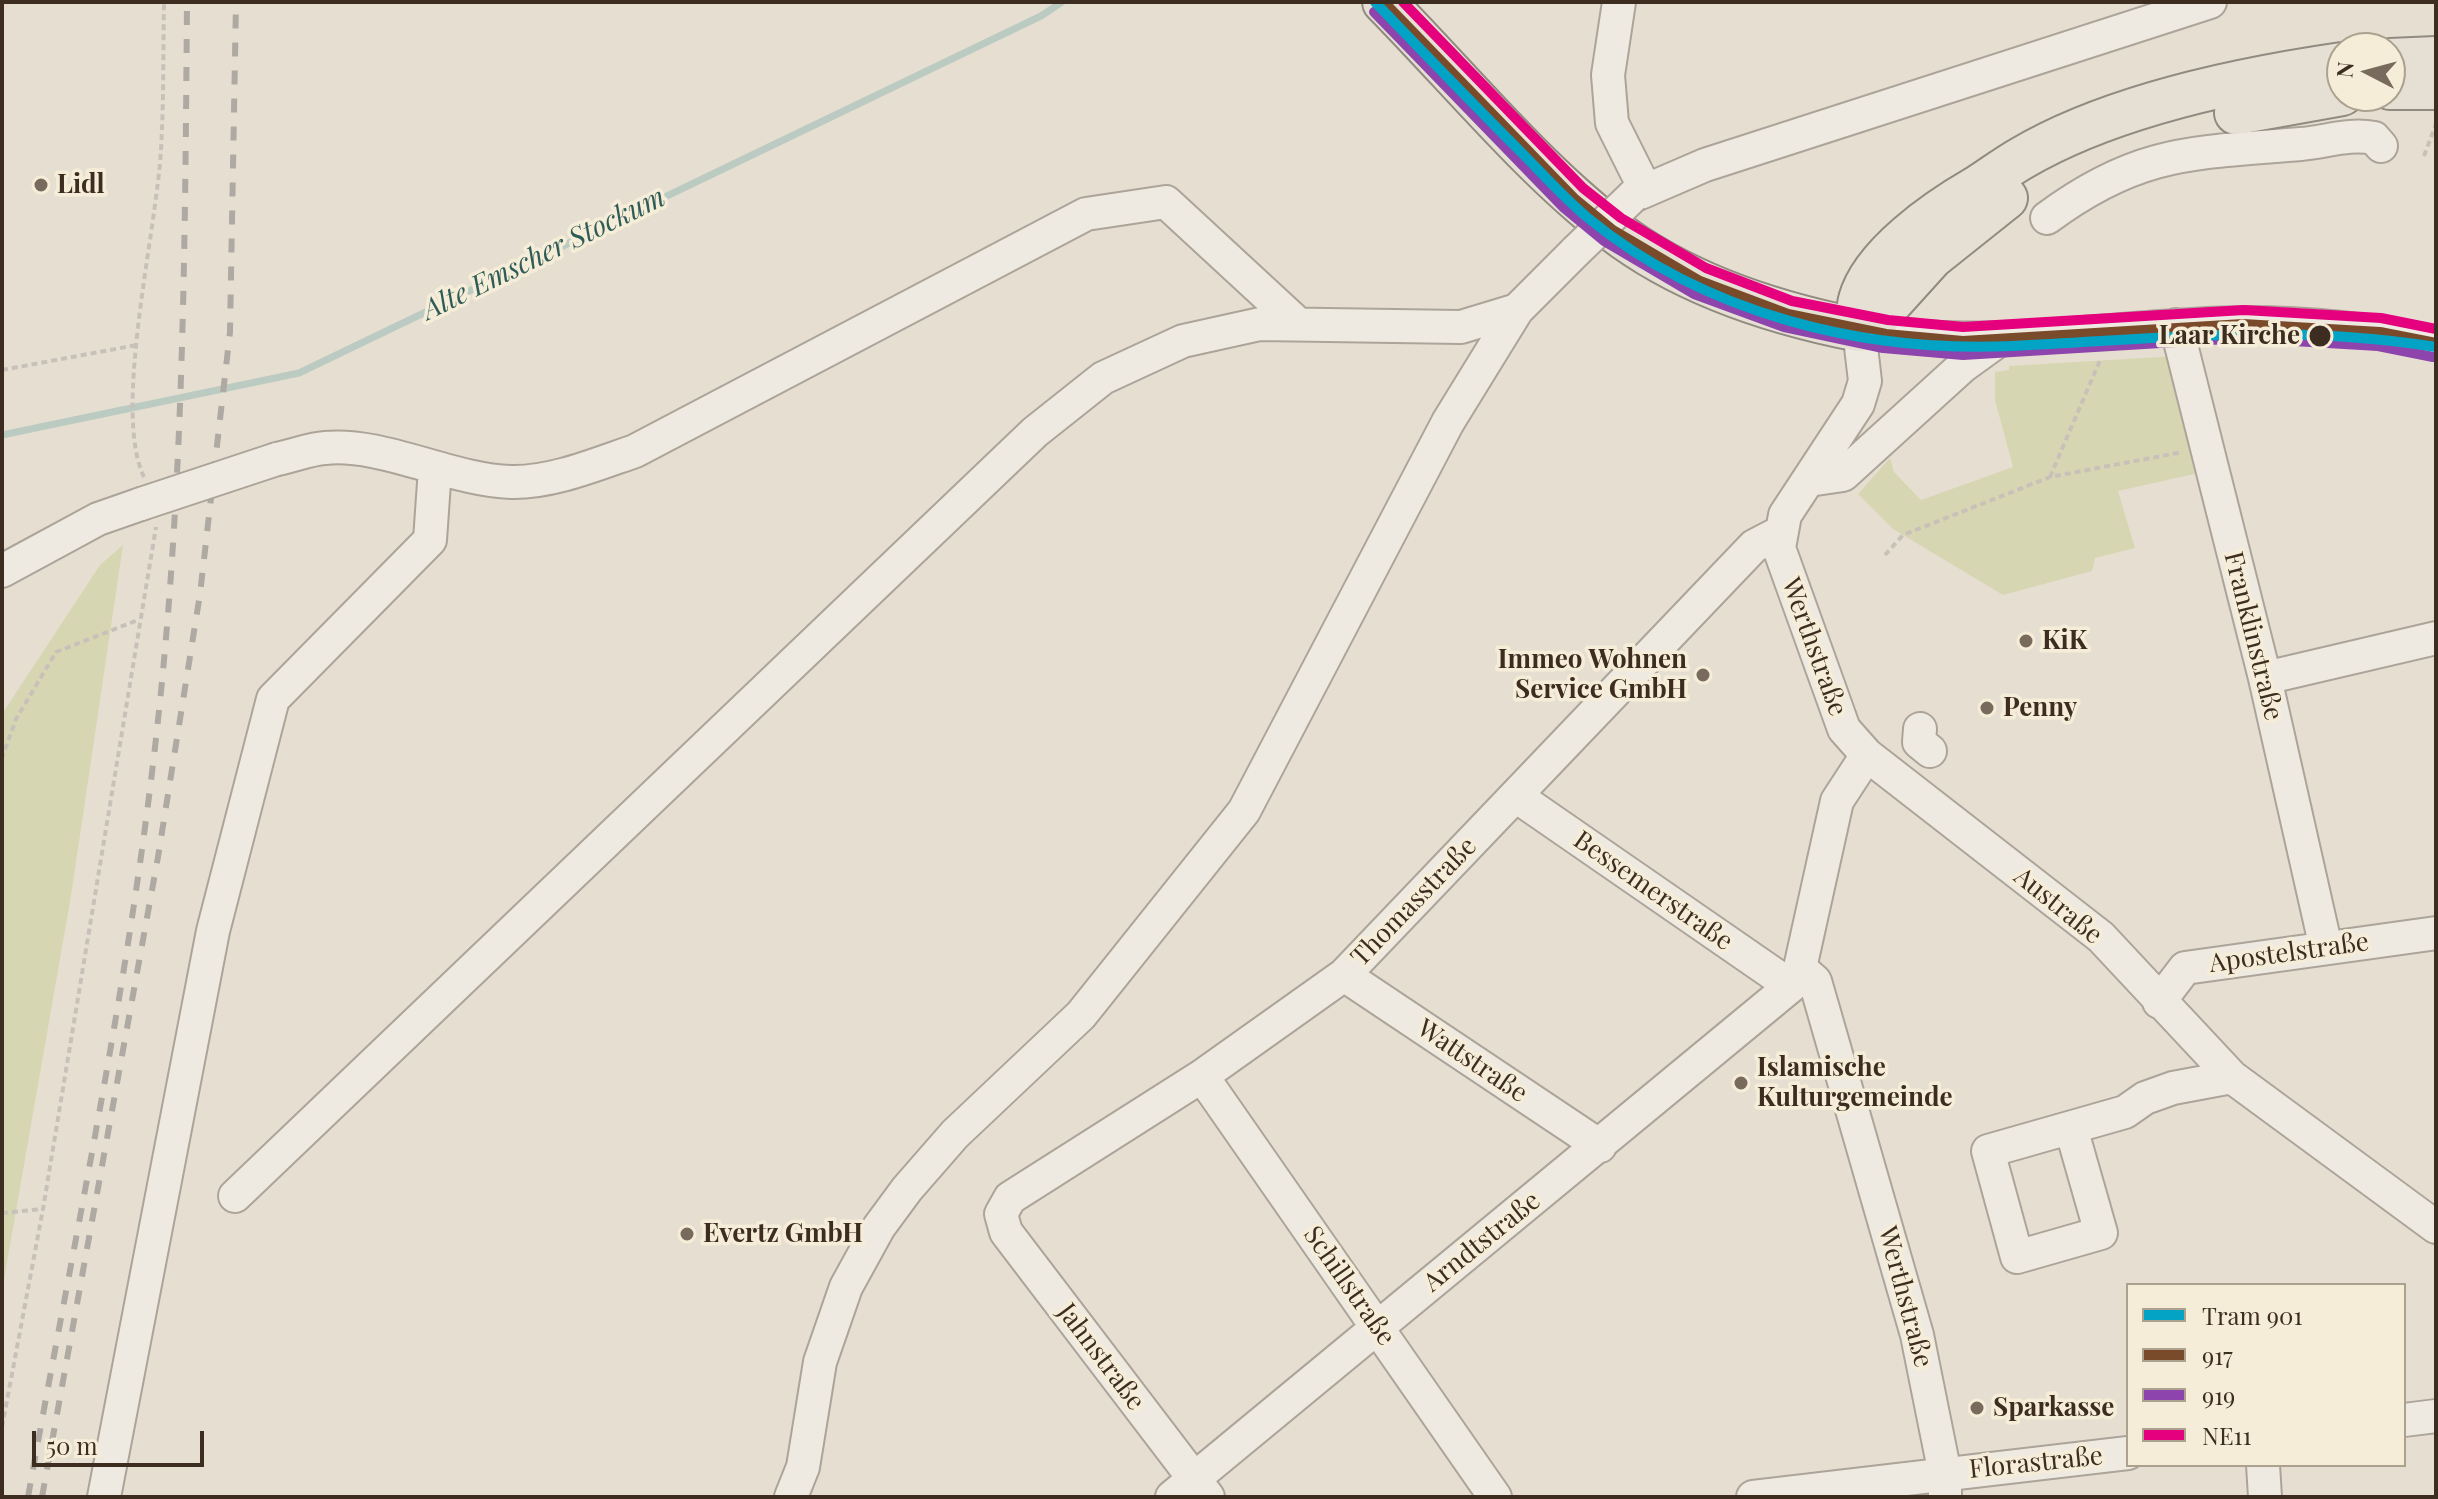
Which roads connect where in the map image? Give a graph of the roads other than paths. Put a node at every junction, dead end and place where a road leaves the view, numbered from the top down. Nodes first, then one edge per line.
1 (1384, 2) edge
2 (1619, 2) edge
3 (2210, 2) edge
4 (2436, 58) edge
5 (2406, 59) edge
6 (2326, 67) edge
7 (2406, 88) edge
8 (2436, 88) edge
9 (2326, 97) edge
10 (2381, 146) dead end
11 (1639, 192) junction
12 (2047, 218) dead end
13 (1517, 310) junction
14 (1297, 323) junction
15 (2176, 325) junction
16 (1859, 330) junction
17 (1999, 340) junction
18 (2436, 343) edge
19 (435, 468) junction
20 (1809, 480) junction
21 (1779, 533) junction
22 (2, 571) edge
23 (2436, 638) edge
24 (2265, 678) junction
25 (1867, 755) junction
26 (1516, 796) junction
27 (2436, 933) edge
28 (2326, 948) junction
29 (1344, 975) junction
30 (1795, 977) junction
31 (2159, 1002) junction
32 (1202, 1076) junction
33 (2232, 1077) junction
34 (2071, 1128) dead end
35 (1600, 1146) junction
36 (235, 1196) dead end
37 (1001, 1214) joint
38 (2436, 1227) edge
39 (1378, 1327) junction
40 (2436, 1416) edge
41 (2406, 1420) edge
42 (2126, 1453) edge
43 (2263, 1467) edge
44 (1945, 1485) edge
45 (1191, 1491) edge
46 (104, 1497) edge
47 (791, 1497) edge
48 (1495, 1497) edge
49 (1753, 1497) edge
50 (2265, 1497) edge

1 - 16 main road
2 - 11 street
3 - 11 street
4 - 5 main road
6 - 16 main road
7 - 8 main road
9 - 16 main road
10 - 12 street
11 - 13 street, bridge
13 - 14 street
13 - 47 street
14 - 19 street
14 - 36 street
15 - 17 street
15 - 18 street
15 - 24 street, Franklinstraße
16 - 17 street
16 - 20 street
17 - 20 street
19 - 22 street, bridge
19 - 46 street
20 - 21 street
21 - 25 street, Werthstraße
21 - 26 street, Thomasstraße
23 - 24 street
24 - 28 street, Franklinstraße
25 - 30 street
25 - 31 street, Austraße
26 - 29 street, Thomasstraße
26 - 30 street, Bessemerstraße
27 - 28 street, Apostelstraße
28 - 31 street, Apostelstraße
29 - 32 street, Thomasstraße
29 - 35 street, Wattstraße
30 - 35 street, Arndtstraße
30 - 44 street, Werthstraße
31 - 33 street, Austraße
32 - 37 street, Thomasstraße
32 - 39 street, Schillstraße
33 - 34 street
33 - 38 street, Austraße
35 - 39 street, Arndtstraße
37 - 45 street, Jahnstraße
39 - 45 street, Arndtstraße
39 - 48 street, Schillstraße
40 - 41 street
42 - 44 street, Florastraße
43 - 50 street
44 - 49 street, Florastraße

